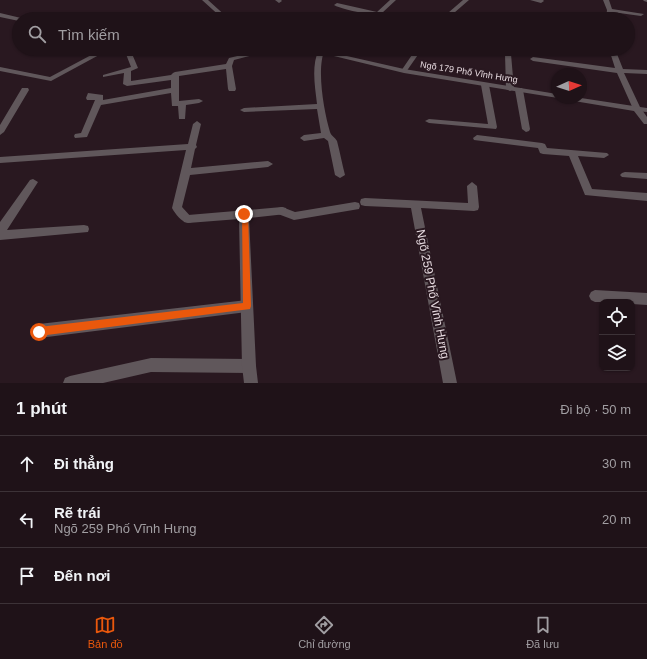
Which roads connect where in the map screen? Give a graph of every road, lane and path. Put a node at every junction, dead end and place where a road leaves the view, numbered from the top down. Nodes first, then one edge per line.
1 (205, 0) edge
2 (393, 0) edge
3 (466, 0) edge
4 (533, 0) edge
5 (606, 0) edge
6 (541, 1) dead end
7 (338, 5) dead end
8 (610, 10) joint
9 (218, 12) edge
10 (369, 12) edge
11 (380, 12) edge
12 (452, 12) edge
13 (626, 12) edge
14 (635, 13) edge
15 (641, 14) dead end
16 (0, 15) edge
17 (12, 18) edge
18 (93, 56) edge
19 (130, 56) edge
20 (247, 56) edge
21 (320, 56) edge
22 (344, 56) edge
23 (414, 56) edge
24 (508, 56) edge
25 (615, 56) edge
26 (533, 59) dead end
27 (229, 66) junction
28 (0, 69) edge
29 (128, 70) junction
30 (404, 71) junction
31 (620, 71) junction
32 (647, 72) edge
33 (105, 76) dead end
34 (175, 77) junction
35 (485, 85) junction
36 (232, 89) dead end
37 (510, 89) junction
38 (25, 90) dead end
39 (174, 90) junction
40 (519, 90) junction
41 (91, 95) dead end
42 (551, 95) edge
43 (199, 101) dead end
44 (587, 101) edge
45 (98, 103) junction
46 (182, 103) junction
47 (322, 106) junction
48 (637, 109) junction
49 (244, 110) dead end
50 (647, 110) edge
51 (182, 117) dead end
52 (429, 121) dead end
53 (647, 122) edge
54 (197, 124) dead end
55 (526, 129) dead end
56 (0, 132) edge
57 (326, 135) junction
58 (78, 136) dead end
59 (304, 138) dead end
60 (477, 138) dead end
61 (192, 147) junction
62 (572, 153) junction
63 (604, 155) dead end
64 (0, 160) edge
65 (268, 164) dead end
66 (186, 172) junction
67 (340, 175) dead end
68 (624, 175) dead end
69 (647, 176) edge
70 (33, 182) dead end
71 (472, 186) dead end
72 (647, 197) edge
73 (415, 204) junction
74 (244, 214) junction
75 (84, 229) dead end
76 (0, 231) edge
77 (0, 235) edge
78 (595, 296) dead end
79 (647, 299) edge
80 (247, 306) junction
81 (39, 332) dead end
82 (249, 366) junction
83 (70, 383) edge
84 (251, 383) edge
85 (450, 383) edge

1 - 9 street
2 - 11 street
3 - 12 street
4 - 6 street
5 - 8 street
7 - 10 street
8 - 13 street
14 - 15 street
16 - 17 street
18 - 28 street
19 - 29 street
20 - 27 street
21 - 47 street
22 - 30 street, Ngõ 179 Phố Vĩnh Hưng
23 - 30 street
24 - 37 street
25 - 31 street
26 - 31 street
27 - 34 street
27 - 36 street
29 - 33 street
29 - 34 street
30 - 35 street, Ngõ 179 Phố Vĩnh Hưng
31 - 32 street
31 - 48 street
34 - 39 street
35 - 37 street, Ngõ 179 Phố Vĩnh Hưng
35 - 52 street
37 - 40 street, Ngõ 179 Phố Vĩnh Hưng
38 - 56 street
39 - 45 street
39 - 46 street
40 - 42 street, Ngõ 179 Phố Vĩnh Hưng
40 - 55 street
41 - 45 street
43 - 46 street
44 - 48 street
45 - 58 street
46 - 51 street
47 - 49 street
47 - 57 street
48 - 50 street
48 - 53 street
54 - 61 street
57 - 59 street
57 - 67 street
60 - 62 street
61 - 64 street
61 - 66 street
62 - 63 street
62 - 72 street
65 - 66 street
66 - 74 street
68 - 69 street
70 - 76 street
71 - 73 street
73 - 74 street
73 - 85 street, Ngõ 259 Phố Vĩnh Hưng
74 - 80 street
75 - 77 street
78 - 79 street
80 - 81 street
80 - 82 street
82 - 83 street
82 - 84 street

